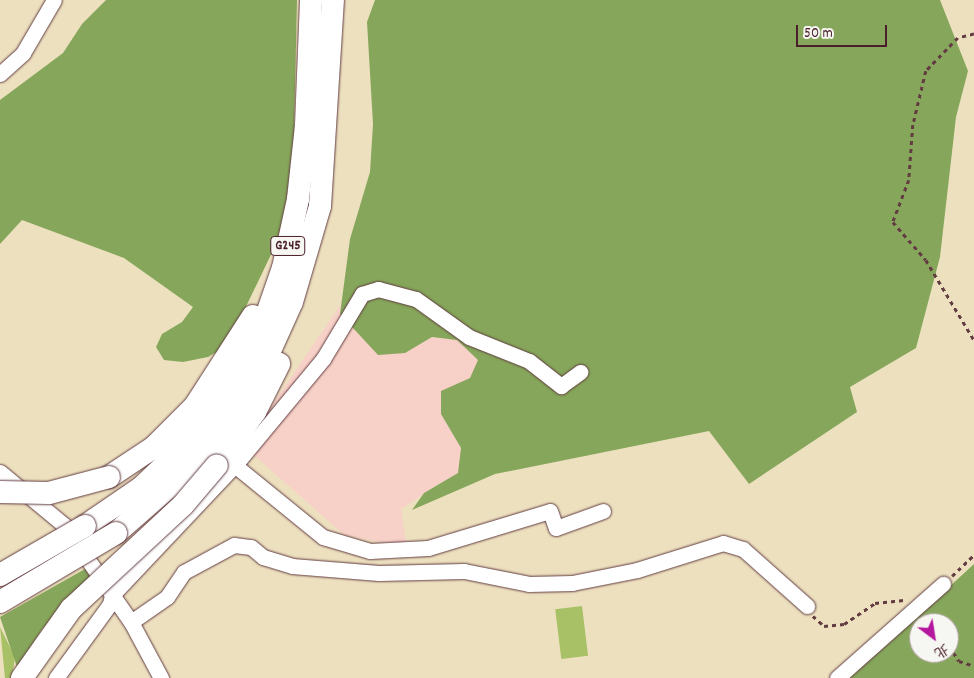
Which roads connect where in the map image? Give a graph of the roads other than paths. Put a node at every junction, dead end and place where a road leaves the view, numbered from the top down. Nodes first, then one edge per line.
1 (54, 0) edge
2 (311, 0) edge
3 (334, 0) edge
4 (0, 74) edge
5 (292, 231) junction
6 (313, 238) junction
7 (580, 372) dead end
8 (225, 462) junction
9 (0, 472) edge
10 (0, 492) edge
11 (603, 511) dead end
12 (428, 548) junction
13 (384, 572) junction
14 (0, 575) edge
15 (943, 584) road end
16 (112, 595) junction
17 (0, 602) edge
18 (807, 606) road end
19 (131, 622) junction
20 (22, 678) edge
21 (56, 678) edge
22 (162, 678) edge
23 (837, 678) edge

1 - 4 street
2 - 5 highway, G245
3 - 6 highway, G245
5 - 10 highway, bridge
5 - 14 highway, G245, bridge
6 - 8 highway
6 - 17 highway, G245, bridge
7 - 8 street
8 - 12 street
8 - 16 street
8 - 20 highway, bridge
9 - 16 street
11 - 12 street
12 - 13 street
13 - 18 street
13 - 19 street
15 - 23 street
16 - 19 street
16 - 21 street
19 - 22 street

